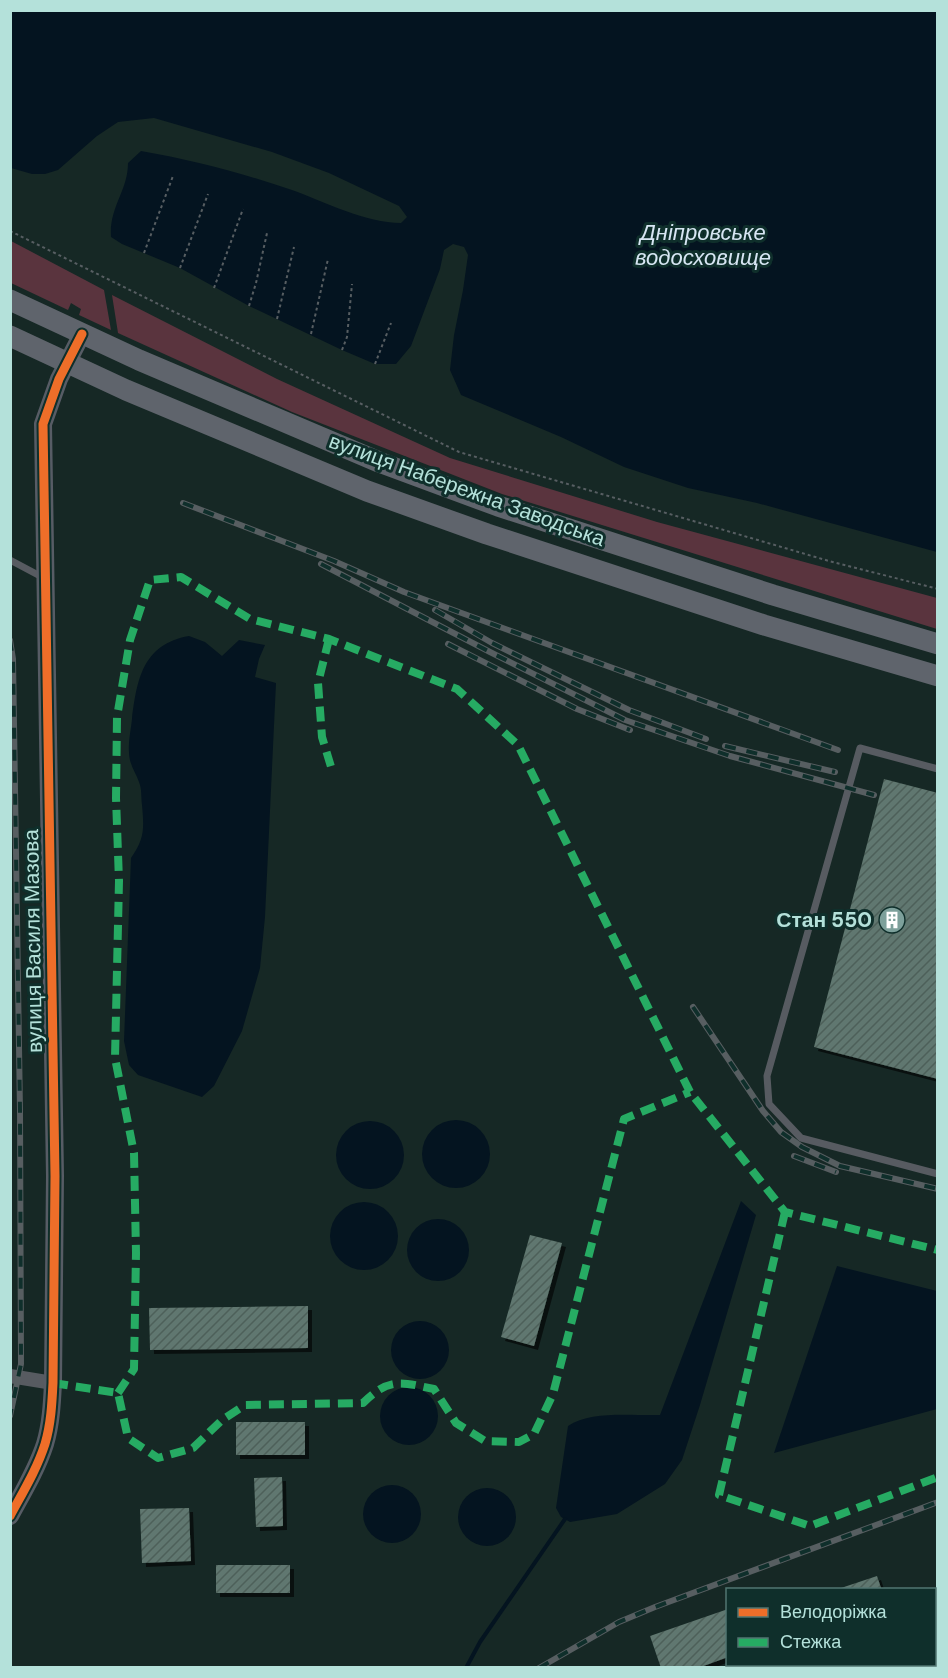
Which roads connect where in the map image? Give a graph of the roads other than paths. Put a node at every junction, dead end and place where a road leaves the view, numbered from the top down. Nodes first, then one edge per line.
1 (10, 300) edge
2 (82, 334) junction
3 (10, 336) edge
4 (68, 363) junction
5 (10, 560) edge
6 (46, 579) junction
7 (938, 644) edge
8 (938, 676) edge
9 (938, 769) edge
10 (938, 1174) edge
11 (10, 1376) edge
12 (53, 1383) junction
13 (10, 1516) edge

1 - 2 main road, вулиця Набережна Заводська
2 - 4 street, вулиця Василя Мазова
2 - 7 main road, вулиця Набережна Заводська
3 - 4 main road, вулиця Набережна Заводська
4 - 6 street, вулиця Василя Мазова
4 - 8 main road, вулиця Набережна Заводська
5 - 6 lane
6 - 12 street, вулиця Василя Мазова
9 - 10 lane
11 - 12 street
12 - 13 street, вулиця Василя Мазова

